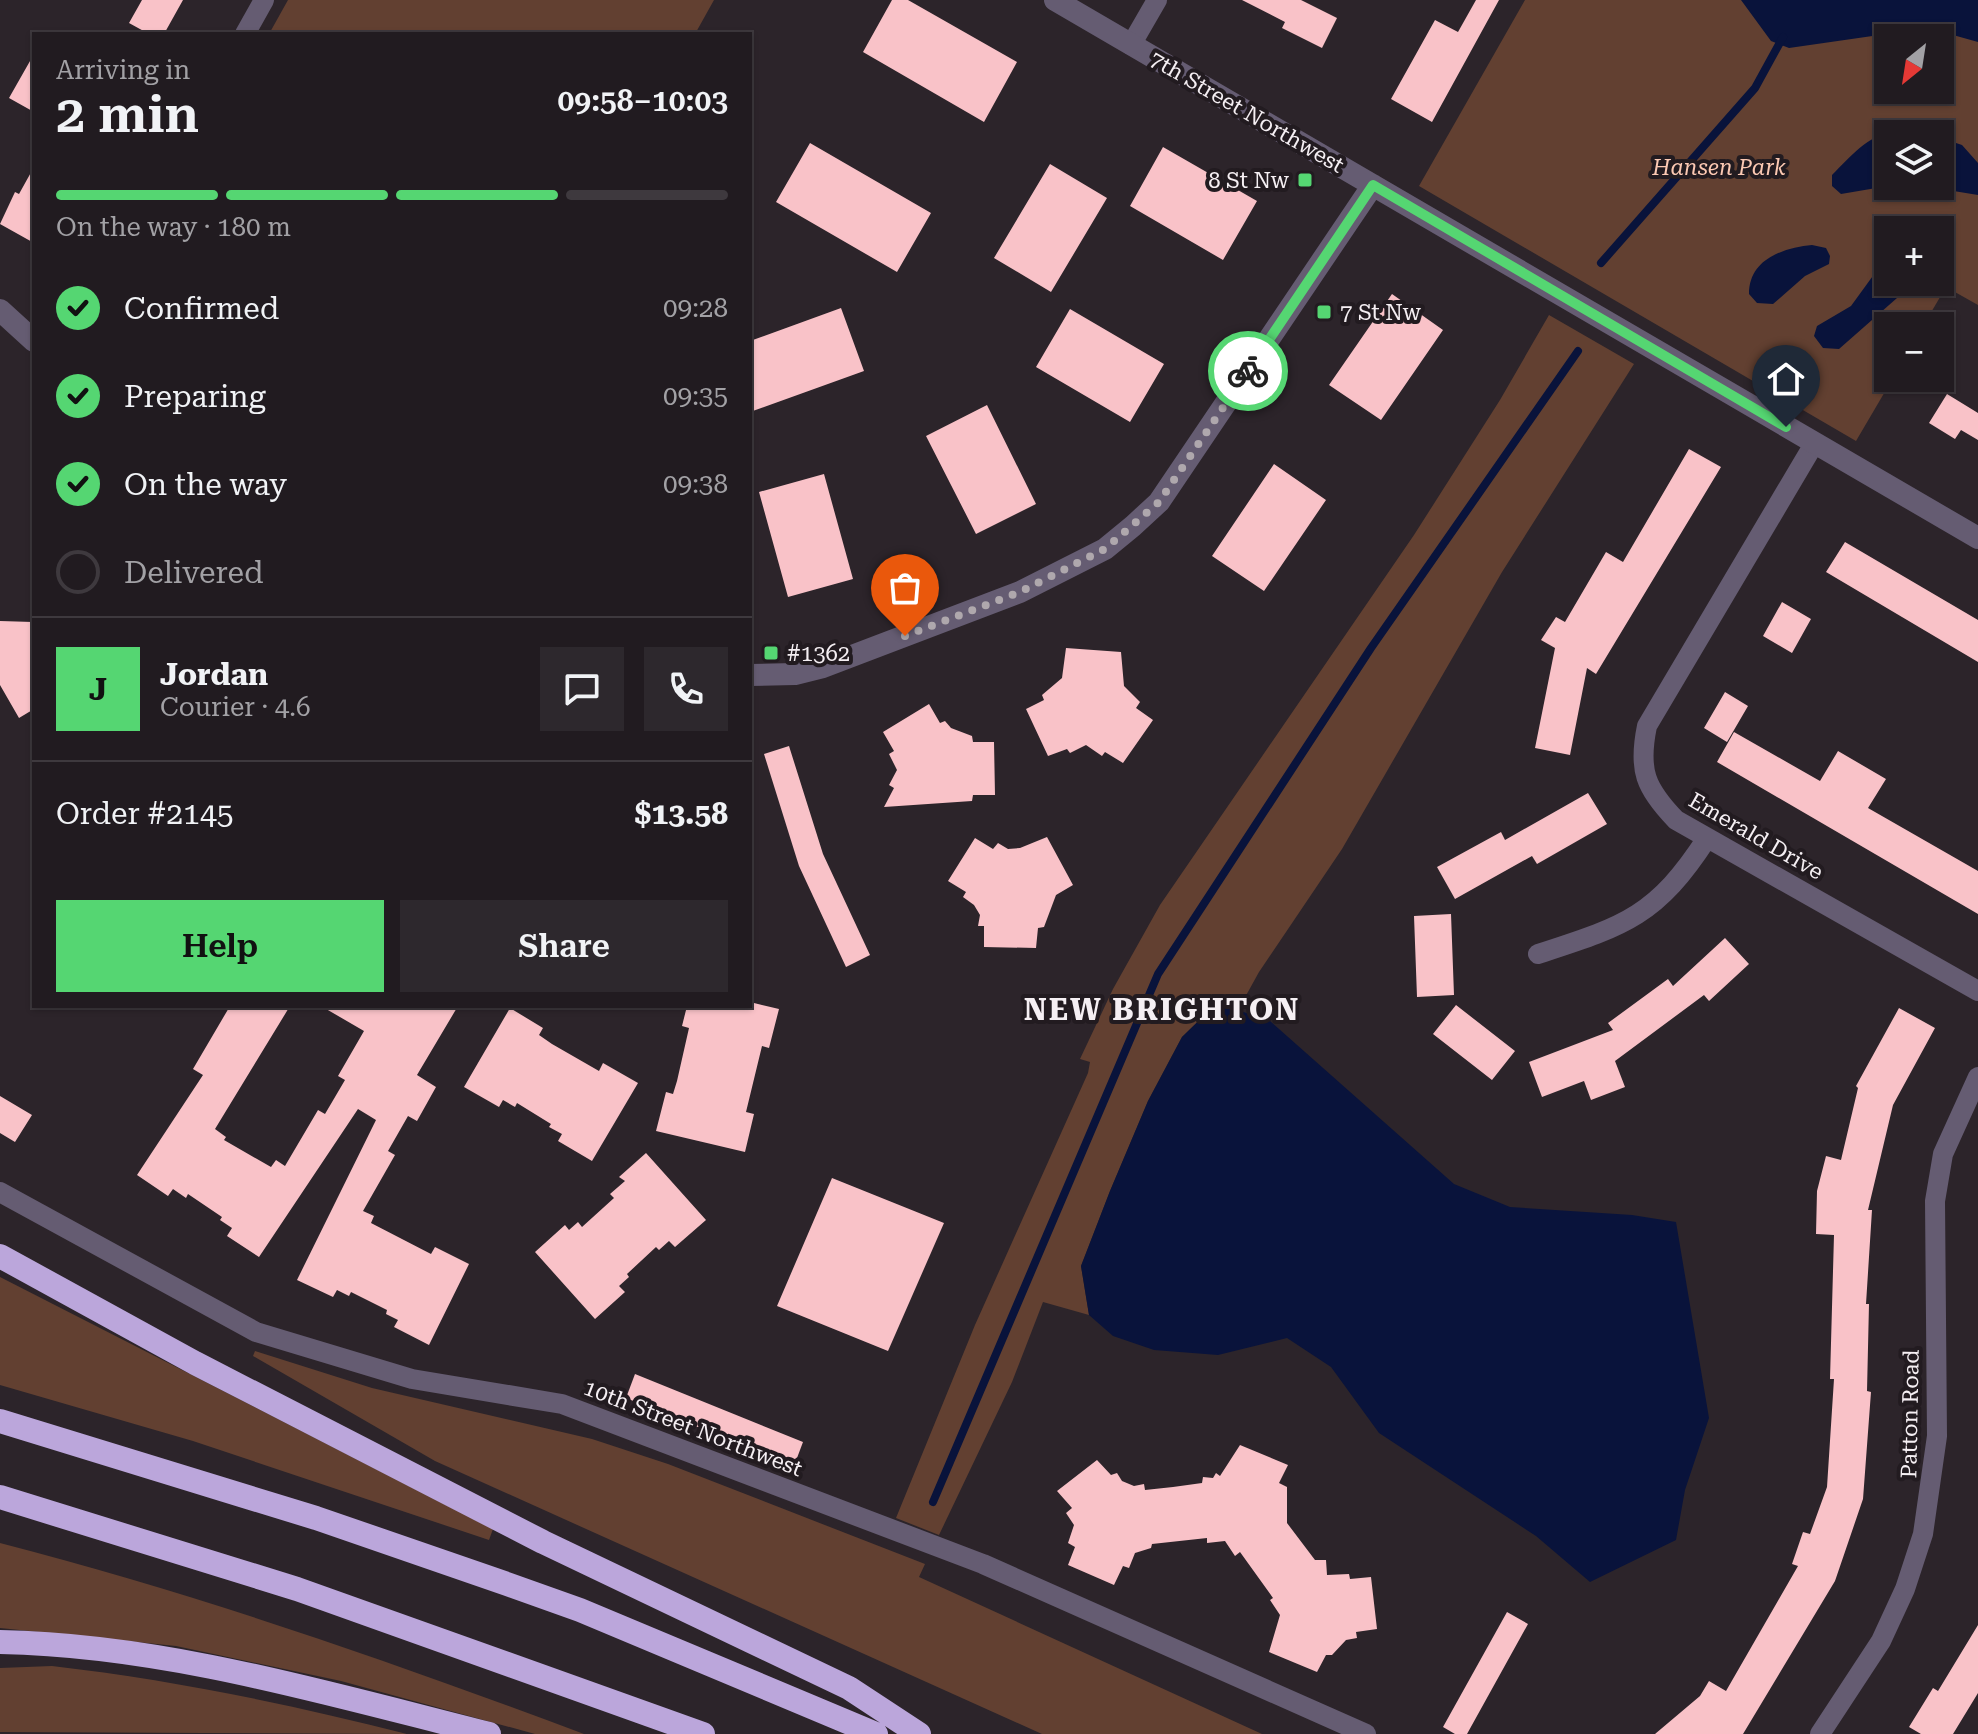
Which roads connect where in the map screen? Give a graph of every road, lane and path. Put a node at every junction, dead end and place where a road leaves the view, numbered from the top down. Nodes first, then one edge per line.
1 (264, 0) edge
2 (1055, 0) edge
3 (1157, 0) edge
4 (246, 32) edge
5 (1131, 45) junction
6 (1373, 185) junction
7 (0, 310) edge
8 (32, 339) edge
9 (1814, 444) junction
10 (1978, 538) edge
11 (752, 675) edge
12 (1707, 838) junction
13 (1538, 954) dead end
14 (1978, 991) edge
15 (1978, 1077) edge
16 (0, 1192) edge
17 (0, 1256) edge
18 (0, 1421) edge
19 (0, 1497) edge
20 (0, 1642) edge
21 (489, 1734) edge
22 (703, 1734) edge
23 (876, 1734) edge
24 (919, 1734) edge
25 (1366, 1734) edge
26 (1820, 1734) edge

1 - 4 street
2 - 5 street, 7th Street Northwest
3 - 5 street
5 - 6 street, 7th Street Northwest
6 - 9 street, 7th Street Northwest
6 - 11 street
7 - 8 street
9 - 10 street, 7th Street Northwest
9 - 12 street, Emerald Drive
12 - 13 street
12 - 14 street, Emerald Drive
15 - 26 street, Patton Road
16 - 25 street, 10th Street Northwest
17 - 24 highway
18 - 23 highway
19 - 22 highway
20 - 21 highway

